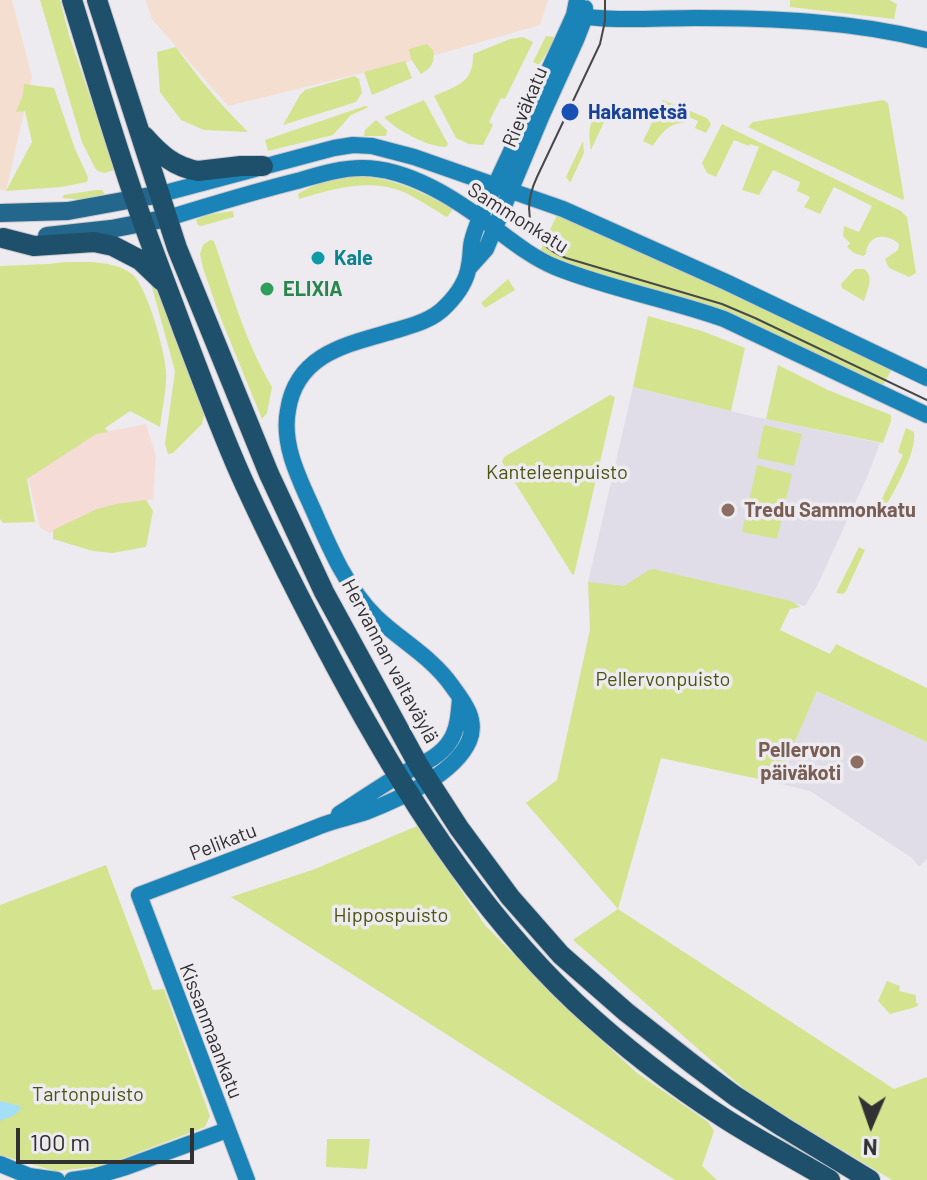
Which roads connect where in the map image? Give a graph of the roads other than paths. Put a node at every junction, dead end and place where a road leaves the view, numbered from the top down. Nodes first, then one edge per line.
1 (72, 0) edge
2 (97, 0) edge
3 (580, 8) edge
4 (927, 40) edge
5 (141, 132) junction
6 (263, 166) junction
7 (494, 184) junction
8 (511, 190) junction
9 (161, 194) junction
10 (135, 200) junction
11 (0, 213) edge
12 (168, 218) junction
13 (143, 223) junction
14 (487, 223) junction
15 (1, 238) edge
16 (166, 284) junction
17 (927, 378) edge
18 (927, 415) edge
19 (424, 774) junction
20 (403, 784) junction
21 (139, 895) joint
22 (227, 1130) junction
23 (0, 1164) edge
24 (57, 1180) edge
25 (72, 1180) edge
26 (247, 1180) edge
27 (830, 1180) edge
28 (870, 1180) edge

1 - 10 highway
2 - 5 highway, Hervannan valtaväylä
3 - 4 main road
3 - 7 main road, Rieväkatu
3 - 8 main road, Rieväkatu
5 - 6 highway
5 - 9 highway, Hervannan valtaväylä
6 - 7 main road, Sammonkatu
6 - 9 main road, Sammonkatu
7 - 8 main road, Sammonkatu
7 - 14 main road, Rieväkatu
8 - 14 main road, Rieväkatu
8 - 17 main road, Sammonkatu
9 - 10 main road
9 - 12 highway, Hervannan valtaväylä
10 - 11 main road
10 - 13 highway
12 - 13 main road
12 - 14 main road, Sammonkatu
12 - 19 highway, Hervannan valtaväylä
13 - 15 main road
13 - 16 highway
14 - 18 main road, Sammonkatu
14 - 19 main road, Pelikatu
15 - 16 highway
16 - 20 highway
19 - 20 main road, Pelikatu
19 - 28 highway, Hervannan valtaväylä
20 - 21 main road, Pelikatu
20 - 27 highway
21 - 22 main road, Kissanmaankatu
22 - 25 main road
22 - 26 main road, Kissanmaankatu
23 - 24 main road

